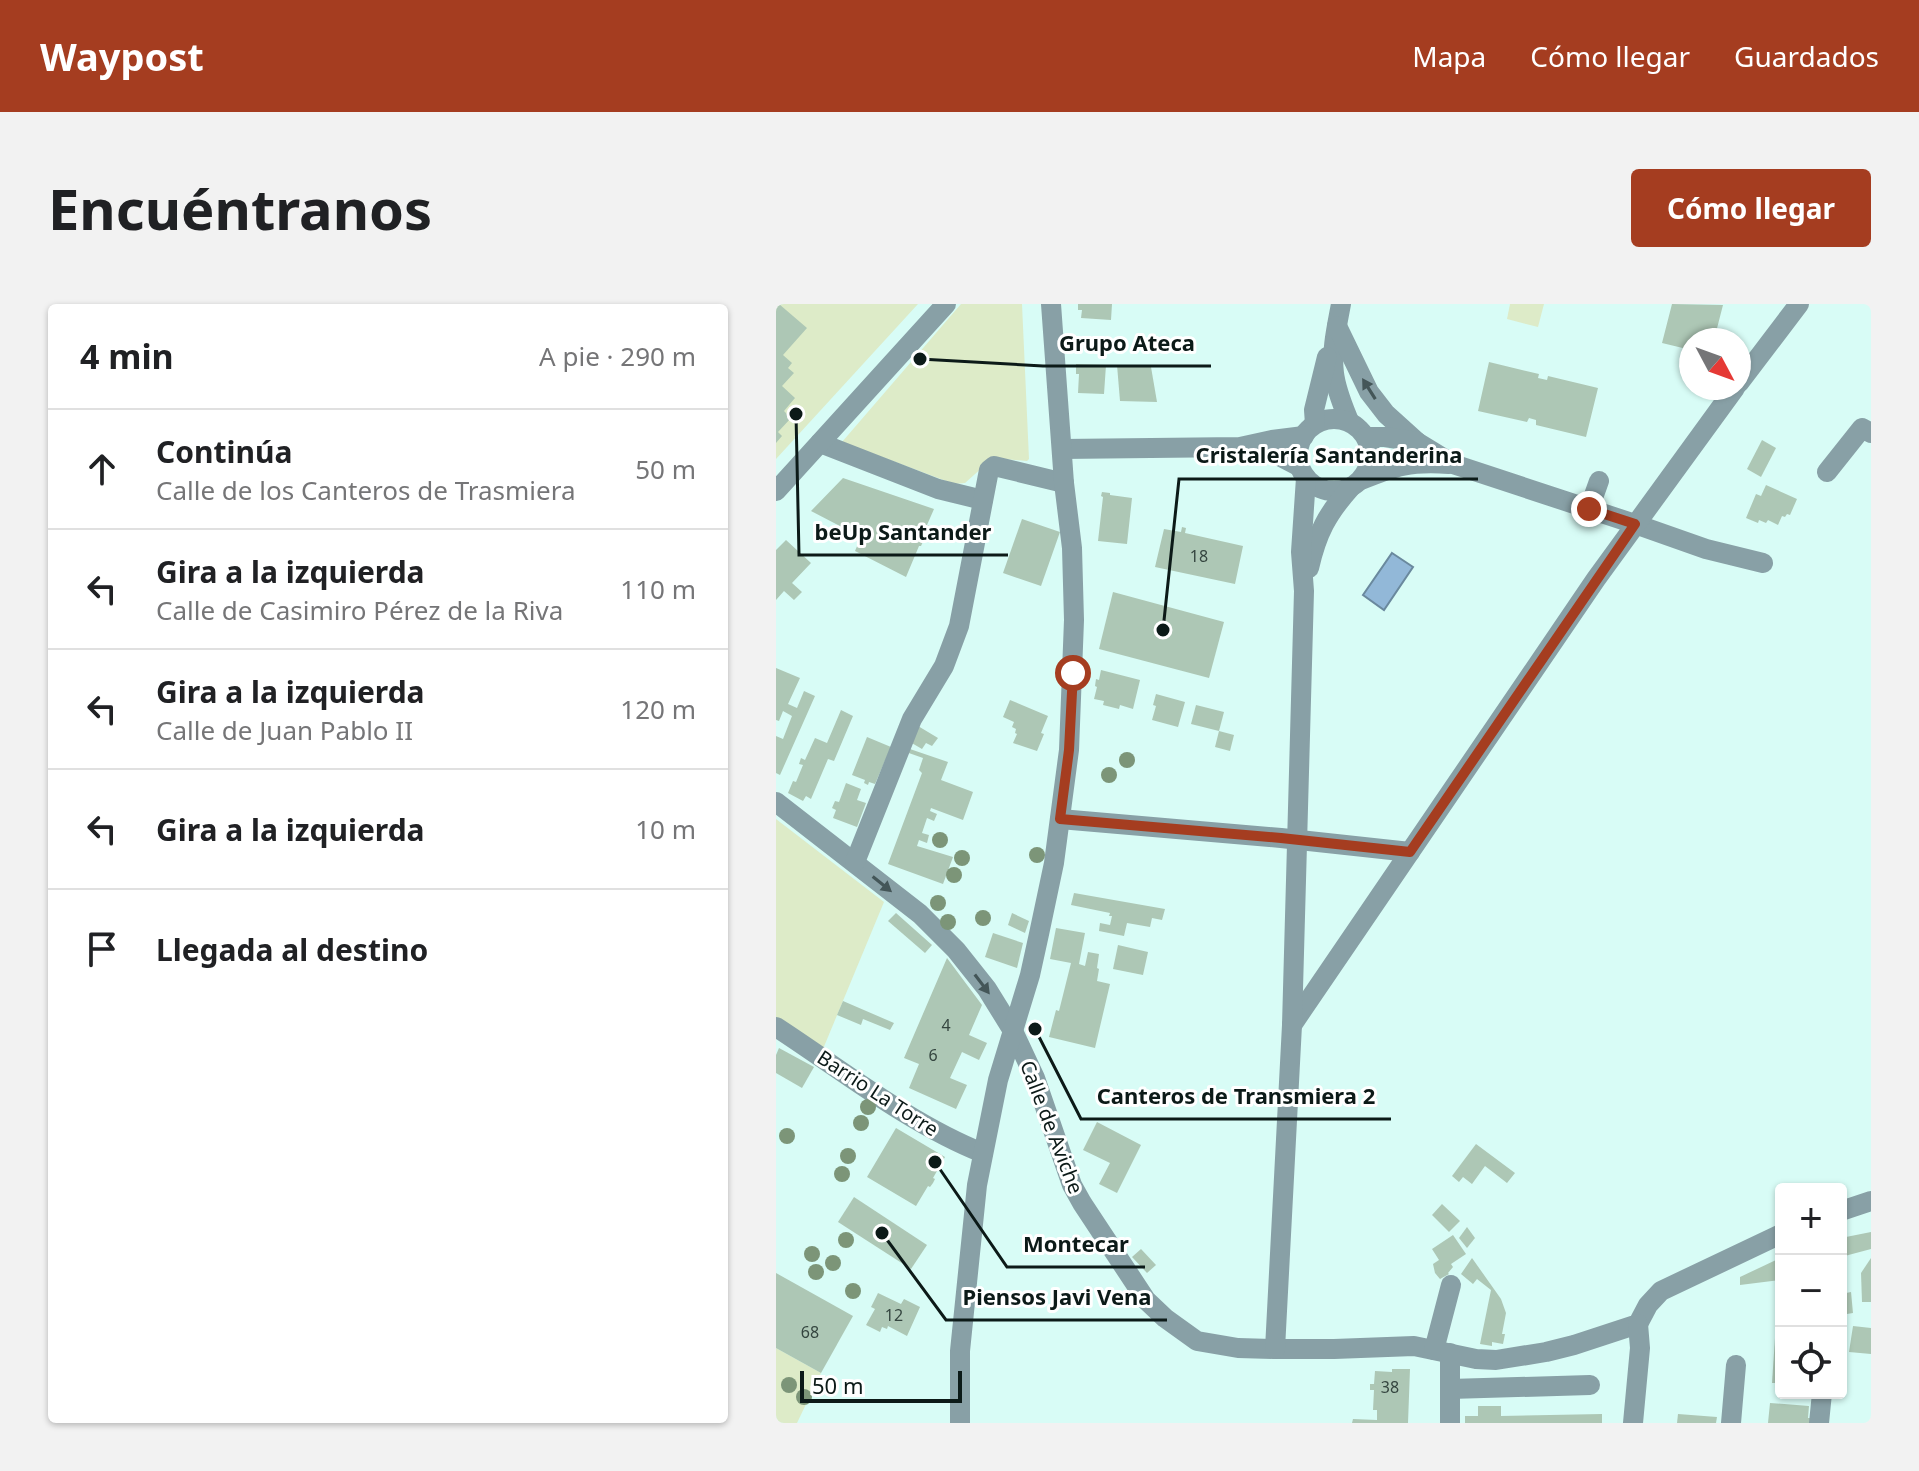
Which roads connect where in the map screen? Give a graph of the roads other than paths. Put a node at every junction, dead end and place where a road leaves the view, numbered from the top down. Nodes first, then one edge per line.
1 (1051, 304) edge
2 (1341, 304) edge
3 (1799, 304) edge
4 (938, 307) edge
5 (1337, 326) junction
6 (1751, 367) edge
7 (1726, 400) edge
8 (1349, 421) junction
9 (1309, 430) junction
10 (1871, 433) edge
11 (1366, 437) junction
12 (1417, 442) junction
13 (820, 443) junction
14 (1240, 447) junction
15 (1062, 449) junction
16 (1453, 464) junction
17 (1827, 472) dead end
18 (1303, 473) junction
19 (1599, 481) dead end
20 (1064, 483) junction
21 (1356, 484) junction
22 (776, 491) edge
23 (983, 500) junction
24 (1589, 509) junction
25 (1635, 524) junction
26 (1763, 563) dead end
27 (1304, 591) junction
28 (776, 802) edge
29 (1060, 819) junction
30 (1297, 840) junction
31 (1410, 852) junction
32 (855, 862) junction
33 (1292, 1025) junction
34 (776, 1027) edge
35 (1013, 1031) junction
36 (983, 1153) junction
37 (1871, 1201) edge
38 (1847, 1209) edge
39 (1775, 1237) edge
40 (1451, 1285) dead end
41 (1638, 1324) junction
42 (1275, 1349) junction
43 (1442, 1351) junction
44 (1736, 1365) dead end
45 (1590, 1385) dead end
46 (1450, 1389) junction
47 (1821, 1399) edge
48 (960, 1423) edge
49 (1450, 1423) edge
50 (1633, 1423) edge
51 (1731, 1423) edge
52 (1819, 1423) edge

1 - 15 street
2 - 5 street
3 - 6 street
4 - 13 street
5 - 8 street
5 - 9 street
12 -> 5 street
7 - 25 street
8 - 9 street
8 - 11 street
9 - 14 street
9 - 18 street
10 - 17 street
11 - 12 street
11 - 21 street
12 - 16 street
13 - 22 street
13 - 23 street
14 - 15 street
14 - 18 street
15 - 20 street
16 - 21 street
16 - 24 street
18 - 21 street
18 - 27 street
19 - 24 street
20 - 23 street
20 - 29 street
21 - 27 street
23 - 32 street
24 - 25 street
25 - 26 street
25 - 31 street
27 - 30 street
28 - 32 street, Calle de Aviche
29 - 30 street
29 - 35 street
30 - 31 street
30 - 33 street
31 - 33 street
32 -> 35 street, Calle de Aviche
33 - 42 street
34 - 36 street, Barrio La Torre
35 - 36 street, Calle de Aviche
35 - 42 street, Calle de Aviche
36 - 48 street, Calle de Aviche
37 - 38 street
39 - 41 street
40 - 43 street
41 - 43 street, Calle de Aviche
41 - 50 street
42 - 43 street, Calle de Aviche
43 - 46 street
44 - 51 street
45 - 46 street
46 - 49 street
47 - 52 street

